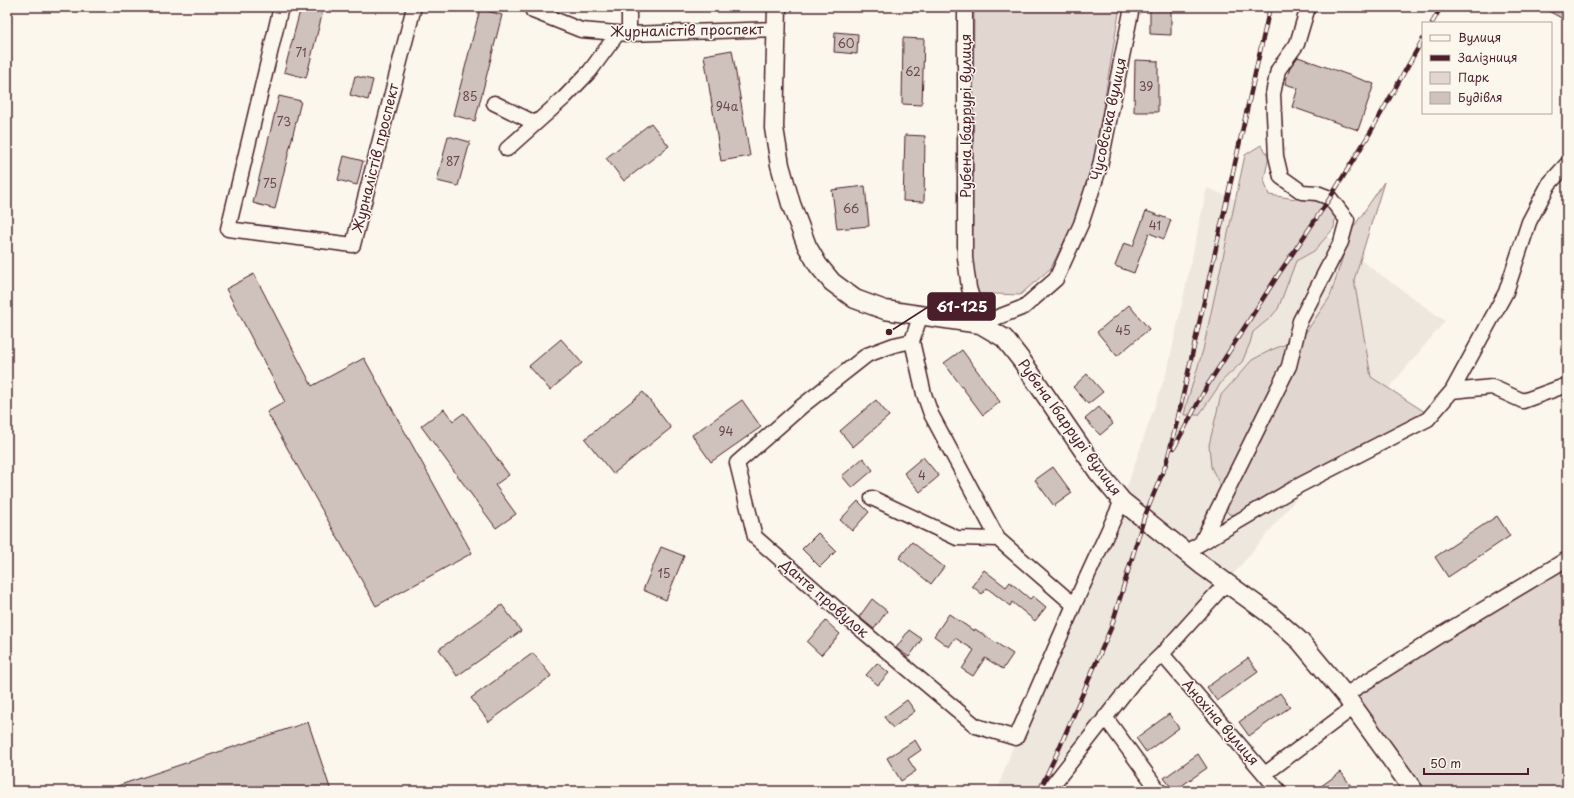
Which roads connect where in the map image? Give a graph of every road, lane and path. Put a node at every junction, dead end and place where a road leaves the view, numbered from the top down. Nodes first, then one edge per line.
1 (282, 7) edge
2 (414, 7) edge
3 (533, 7) edge
4 (629, 7) edge
5 (777, 7) edge
6 (966, 7) edge
7 (1132, 7) edge
8 (1308, 7) edge
9 (777, 29) junction
10 (624, 34) junction
11 (494, 103) dead end
12 (535, 124) junction
13 (507, 149) dead end
14 (1567, 164) edge
15 (921, 314) junction
16 (980, 324) junction
17 (912, 342) junction
18 (1567, 385) edge
19 (1452, 391) junction
20 (872, 498) dead end
21 (1122, 501) junction
22 (998, 539) junction
23 (1202, 541) junction
24 (1186, 552) junction
25 (1567, 559) edge
26 (1226, 583) junction
27 (1074, 604) junction
28 (1162, 654) junction
29 (1349, 701) junction
30 (1105, 717) junction
31 (1265, 774) junction
32 (1048, 791) edge
33 (1160, 791) edge
34 (1279, 791) edge
35 (1414, 791) edge

1 - 2 street, Журналістів проспект
3 - 10 street, Журналістів проспект
4 - 10 street
5 - 9 main road, Журналістів проспект
6 - 16 street, Рубена Ібаррурі вулиця
7 - 16 street, Чусовська вулиця
8 - 23 street
9 - 10 street, Журналістів проспект
9 - 15 main road, Журналістів проспект
10 - 12 street
11 - 12 street
12 - 13 street
14 - 19 street
15 - 16 main road, Журналістів проспект
15 - 17 street
16 - 21 main road, Рубена Ібаррурі вулиця
17 - 22 street
17 - 27 street, Данте провулок
18 - 19 street
19 - 23 street
20 - 22 street
21 - 24 main road, Рубена Ібаррурі вулиця
21 - 27 street, Данте провулок
22 - 27 street
23 - 24 street
24 - 26 main road, Рубена Ібаррурі вулиця
25 - 29 street
26 - 28 street
26 - 29 main road, Рубена Ібаррурі вулиця
28 - 30 street
28 - 31 street, Анохіна вулиця
29 - 31 street
29 - 35 main road, Рубена Ібаррурі вулиця
30 - 32 street
30 - 33 street
31 - 34 street, Анохіна вулиця

